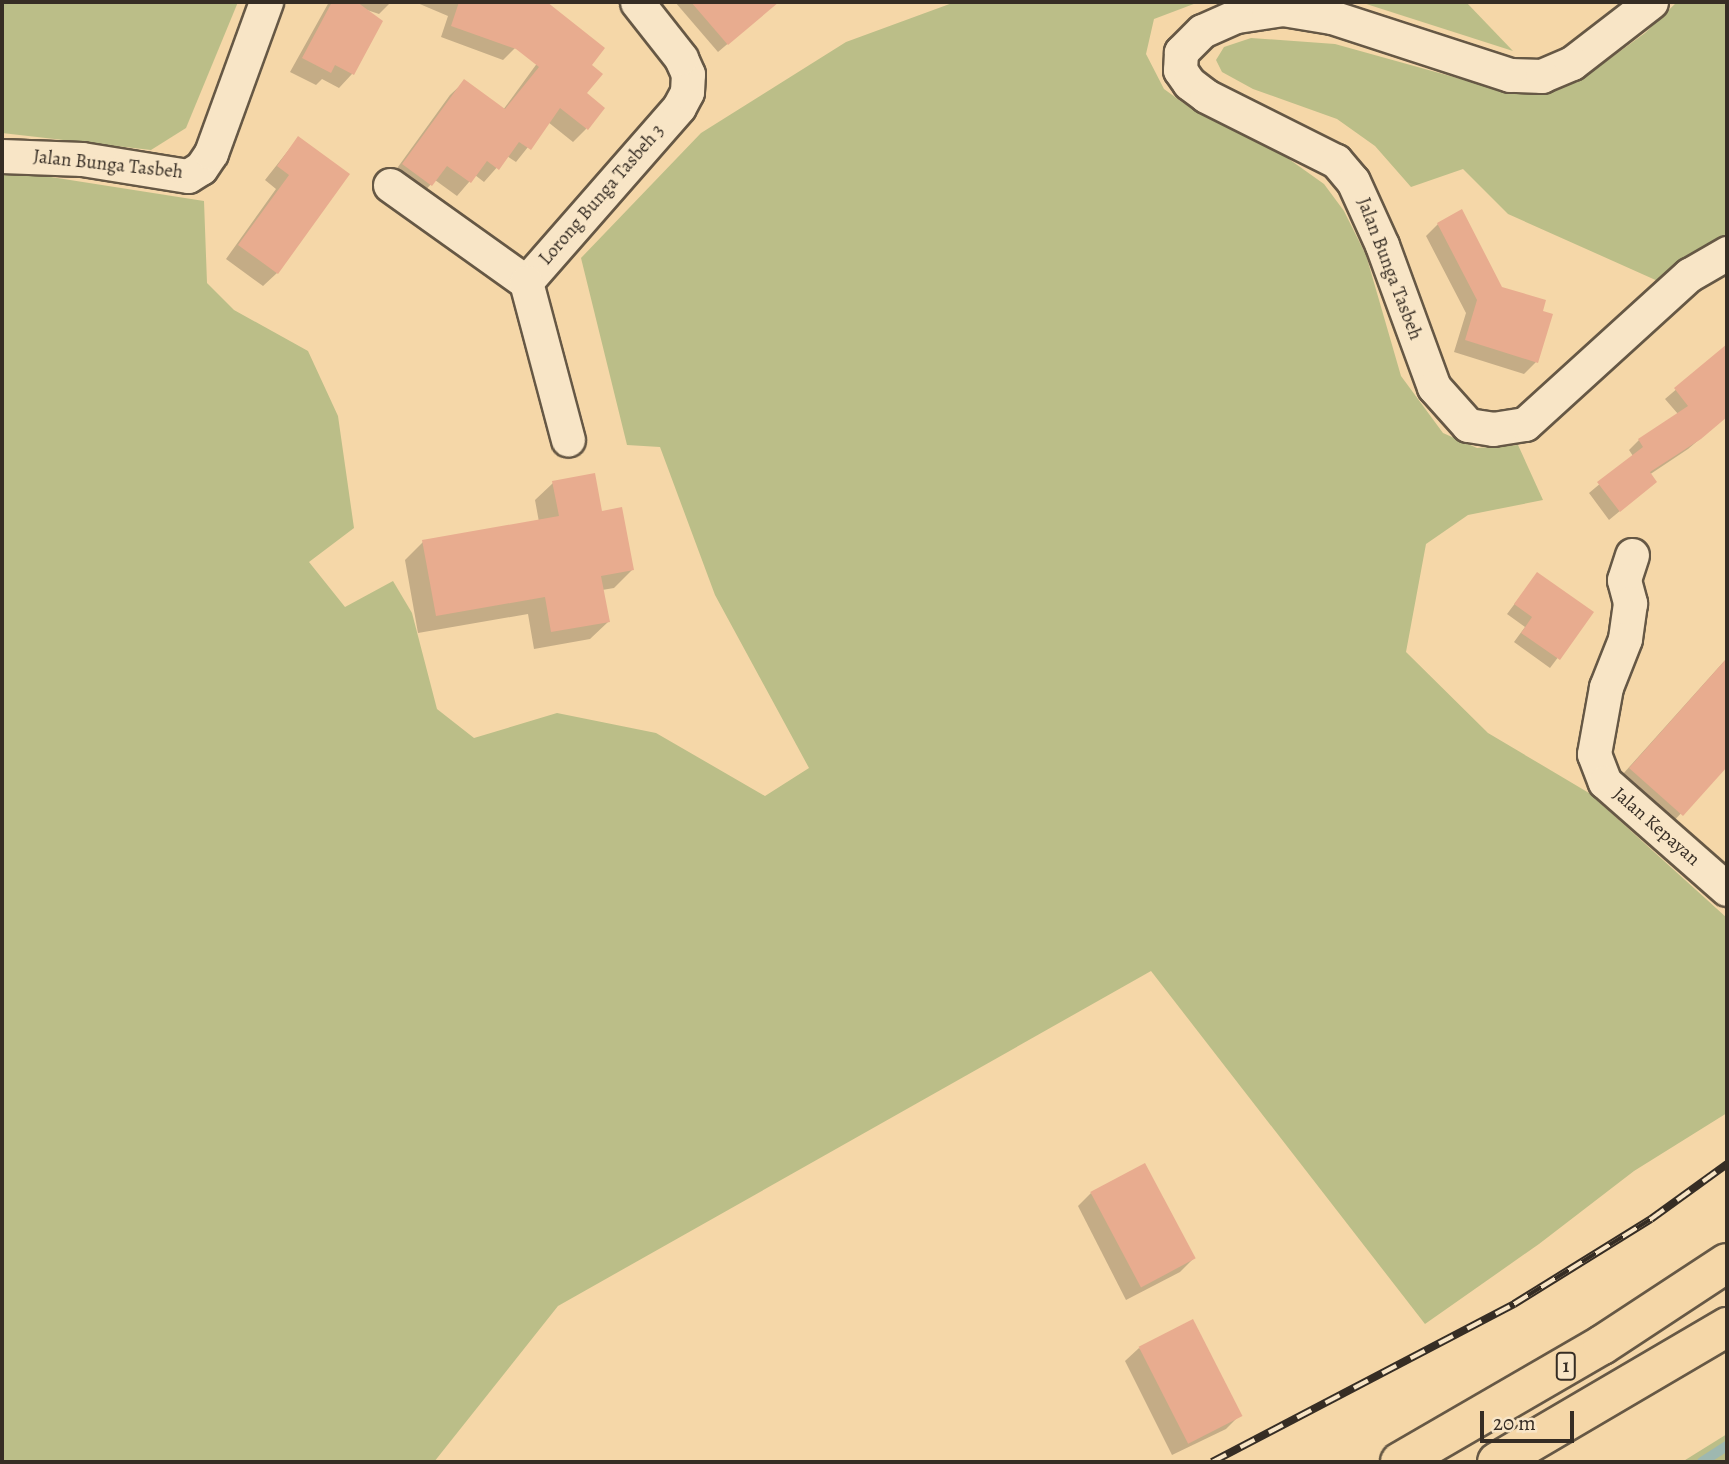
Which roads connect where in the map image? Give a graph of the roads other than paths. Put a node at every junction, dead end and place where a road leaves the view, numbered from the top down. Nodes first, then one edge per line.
1 (266, 2) edge
2 (637, 2) edge
3 (1651, 2) edge
4 (2, 156) edge
5 (390, 185) dead end
6 (1727, 253) edge
7 (526, 282) junction
8 (568, 440) dead end
9 (1632, 555) dead end
10 (1727, 889) edge
11 (1727, 1263) edge
12 (1727, 1327) edge
13 (1400, 1462) edge
14 (1497, 1462) edge

1 - 4 street, Jalan Bunga Tasbeh
2 - 7 street, Lorong Bunga Tasbeh 3
3 - 6 street, Jalan Bunga Tasbeh
5 - 7 street, Lorong Bunga Tasbeh 3
7 - 8 street
9 - 10 street, Jalan Kepayan
11 - 13 highway, 1
12 - 14 highway

